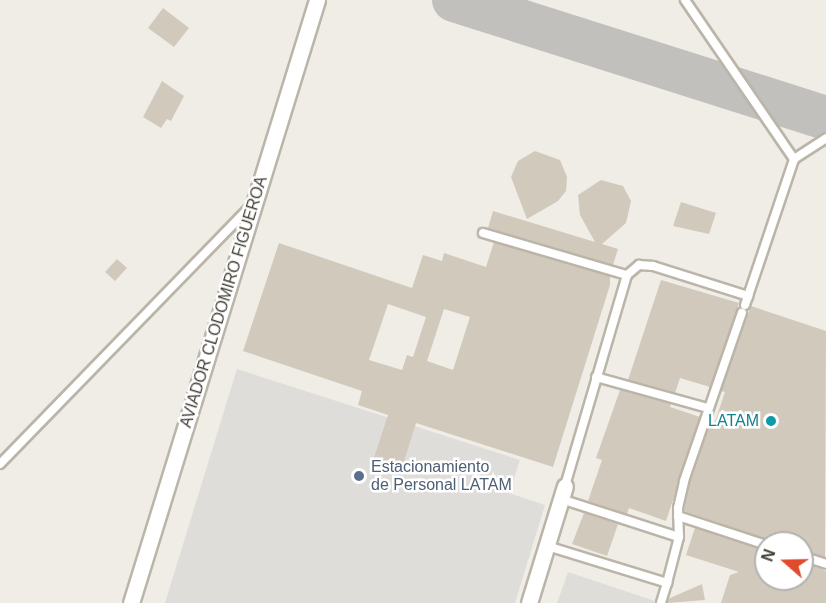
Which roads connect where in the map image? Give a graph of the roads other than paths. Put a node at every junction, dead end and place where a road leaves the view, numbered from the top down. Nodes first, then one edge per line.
1 (317, 0) edge
2 (685, 0) edge
3 (826, 138) edge
4 (794, 159) junction
5 (255, 202) junction
6 (483, 233) dead end
7 (627, 275) junction
8 (748, 296) junction
9 (596, 377) junction
10 (708, 408) junction
11 (0, 464) edge
12 (563, 493) junction
13 (678, 516) junction
14 (679, 537) junction
15 (754, 540) edge
16 (547, 546) junction
17 (667, 583) junction
18 (131, 603) edge
19 (529, 603) edge
20 (661, 603) edge

1 - 5 street, AVIADOR CLODOMIRO FIGUEROA
2 - 4 lane
3 - 4 lane
4 - 8 lane
5 - 11 lane
5 - 18 street, AVIADOR CLODOMIRO FIGUEROA
6 - 7 lane
7 - 8 lane
7 - 9 lane
8 - 10 lane
9 - 10 lane
9 - 12 lane
10 - 13 lane
12 - 14 lane
12 - 16 street
13 - 14 lane
13 - 15 lane
14 - 17 lane
16 - 17 lane
16 - 19 street
17 - 20 lane

